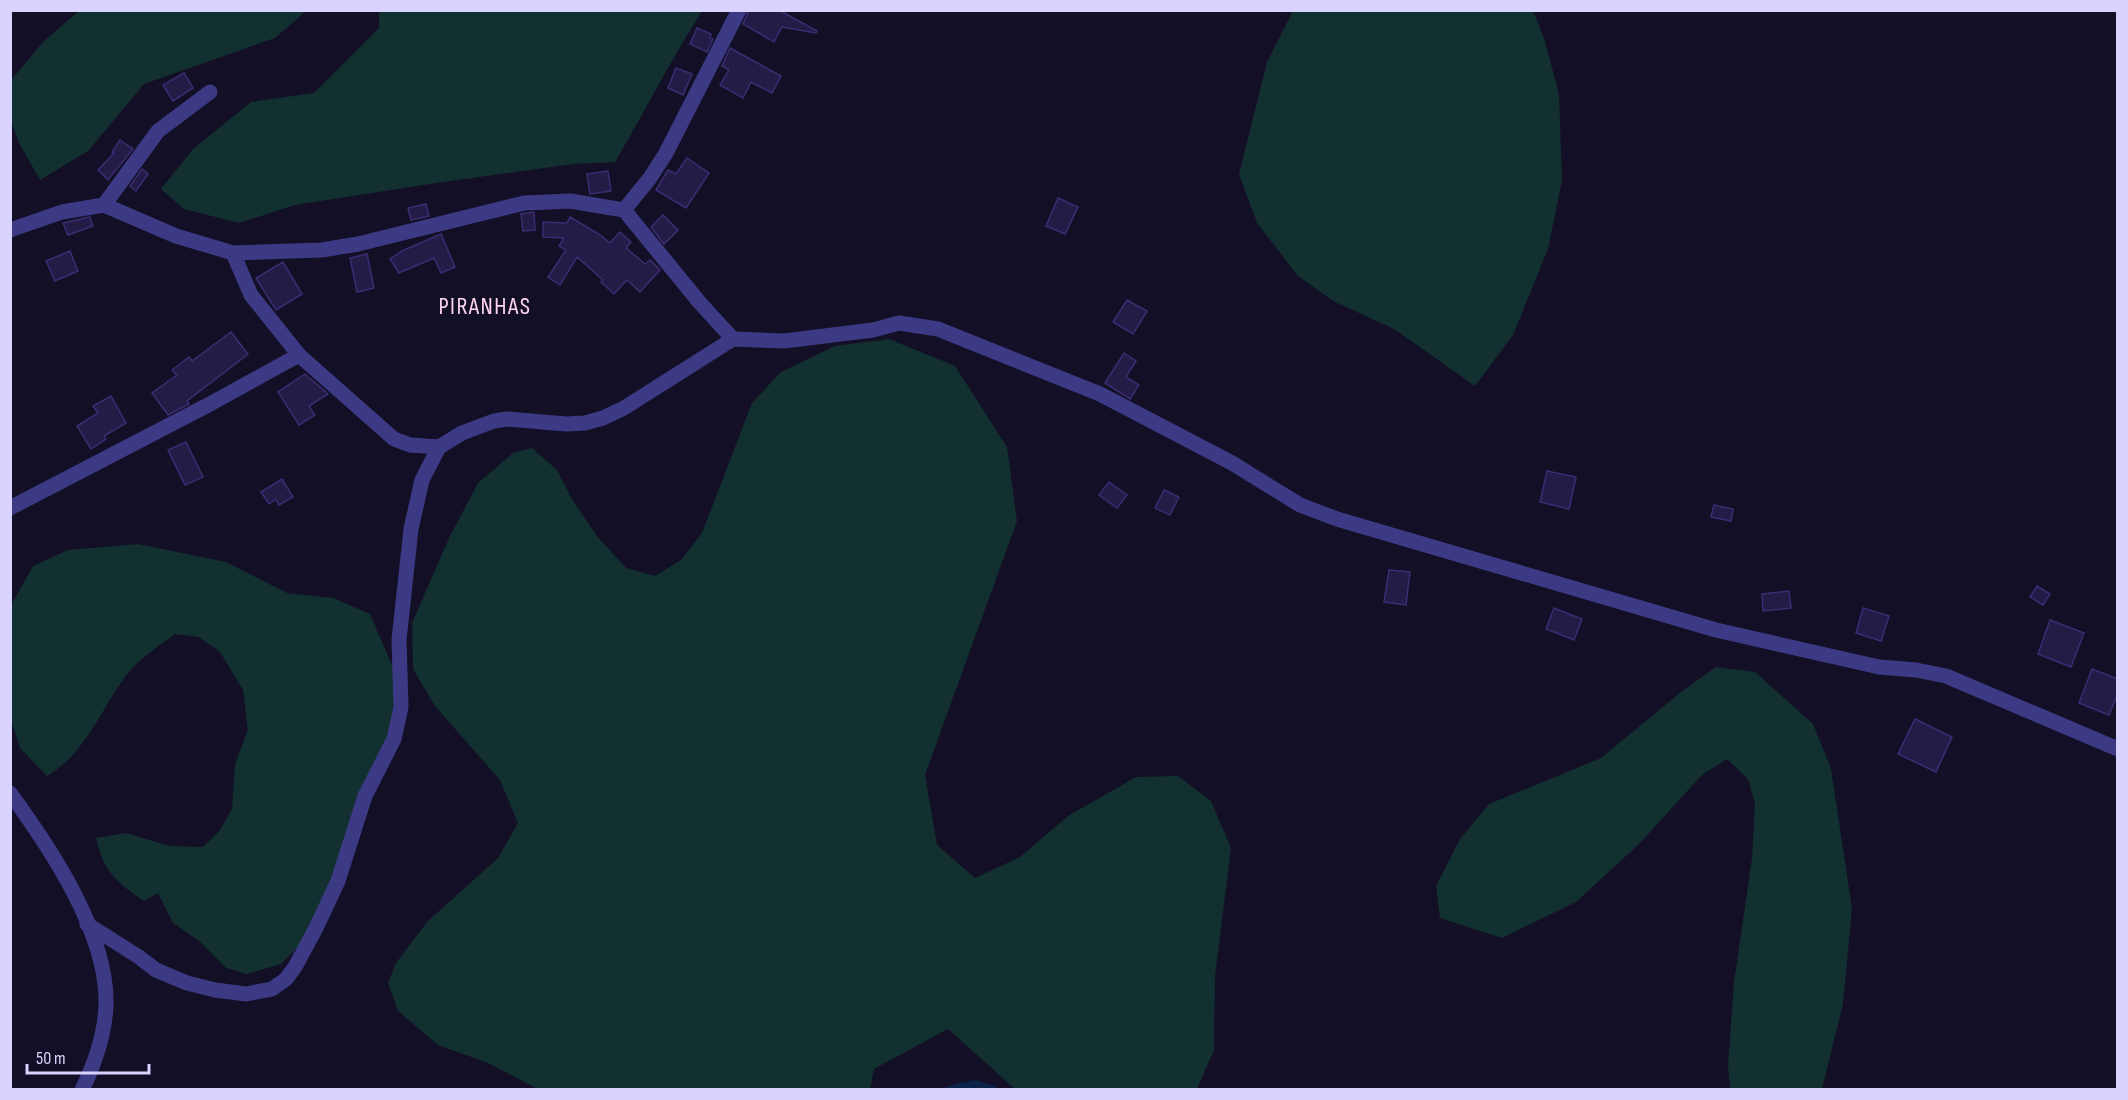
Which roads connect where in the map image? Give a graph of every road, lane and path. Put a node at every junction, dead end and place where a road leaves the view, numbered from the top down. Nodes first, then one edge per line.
1 (739, 10) edge
2 (210, 92) dead end
3 (104, 205) junction
4 (624, 210) junction
5 (10, 230) edge
6 (233, 254) junction
7 (733, 339) junction
8 (299, 355) junction
9 (439, 447) junction
10 (10, 508) edge
11 (2118, 749) edge
12 (10, 793) edge
13 (87, 924) junction
14 (82, 1089) edge

1 - 4 street
2 - 3 street
3 - 5 street
3 - 6 street
4 - 6 street
4 - 7 street
6 - 8 street
7 - 9 street
7 - 11 street
8 - 9 street
8 - 10 street
9 - 13 street
12 - 13 street
13 - 14 street

